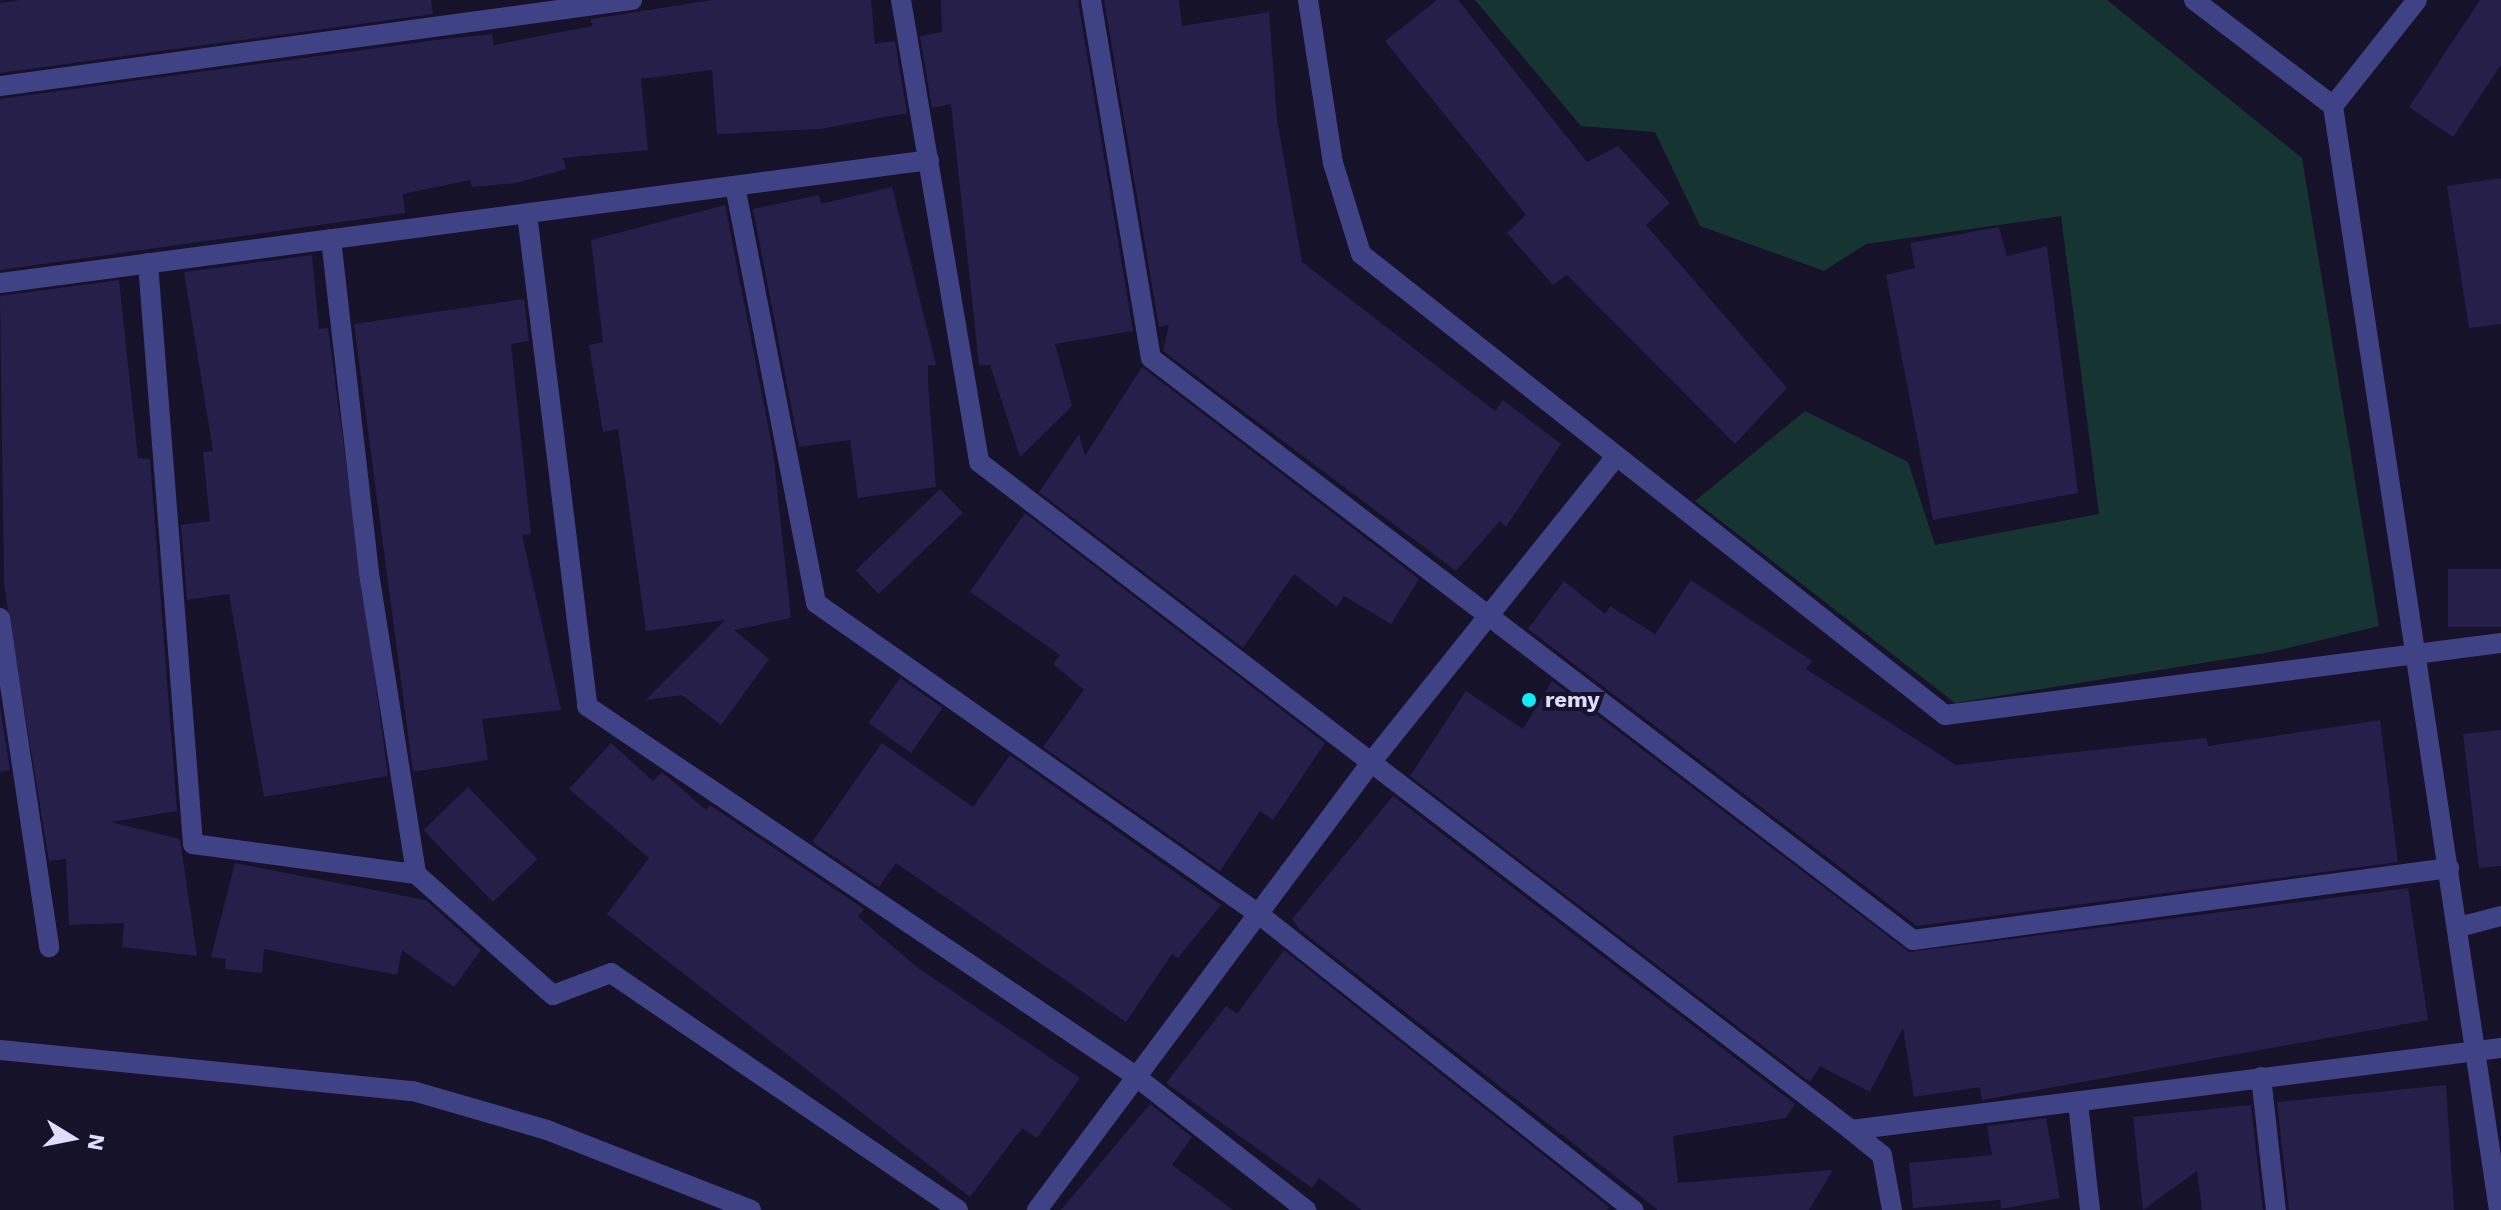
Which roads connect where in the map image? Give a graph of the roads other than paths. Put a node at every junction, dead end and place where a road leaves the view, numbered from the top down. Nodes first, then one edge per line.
1 (632, 0) edge
2 (901, 0) edge
3 (1091, 0) edge
4 (1308, 0) edge
5 (2194, 0) edge
6 (2417, 0) edge
7 (0, 86) edge
8 (2333, 106) junction
9 (929, 160) junction
10 (735, 186) junction
11 (527, 214) junction
12 (331, 239) junction
13 (148, 263) junction
14 (0, 283) edge
15 (1614, 459) junction
16 (1490, 612) junction
17 (0, 618) edge
18 (2501, 643) edge
19 (2418, 654) junction
20 (1373, 760) junction
21 (2449, 868) junction
22 (416, 874) junction
23 (1260, 915) junction
24 (2501, 916) edge
25 (2459, 927) junction
26 (49, 947) dead end
27 (2501, 1048) edge
28 (0, 1050) edge
29 (2478, 1051) junction
30 (1134, 1075) junction
31 (2261, 1077) junction
32 (2078, 1103) junction
33 (1851, 1130) junction
34 (751, 1210) edge
35 (958, 1210) edge
36 (1037, 1210) edge
37 (1306, 1210) edge
38 (1634, 1210) edge
39 (1892, 1210) edge
40 (2090, 1210) edge
41 (2276, 1210) edge
42 (2499, 1210) edge

1 - 7 street
2 - 9 street
3 - 16 street
4 - 15 street
5 - 8 street
6 - 8 street
8 - 19 street
9 - 10 street
9 - 20 street
10 - 11 street
10 - 23 street
11 - 12 street
11 - 30 street
12 - 13 street
12 - 22 street
13 - 14 street
13 - 22 street
15 - 16 street
15 - 19 street
16 - 20 street
16 - 21 street
17 - 26 street
18 - 19 street
19 - 21 street
20 - 23 street
20 - 33 street
21 - 25 street
22 - 35 street
23 - 30 street
23 - 38 street
24 - 25 street
25 - 29 street
27 - 29 street
28 - 34 street
29 - 31 street
29 - 42 street
30 - 36 street
30 - 37 street
31 - 32 street
31 - 41 street
32 - 33 street
32 - 40 street
33 - 39 street

